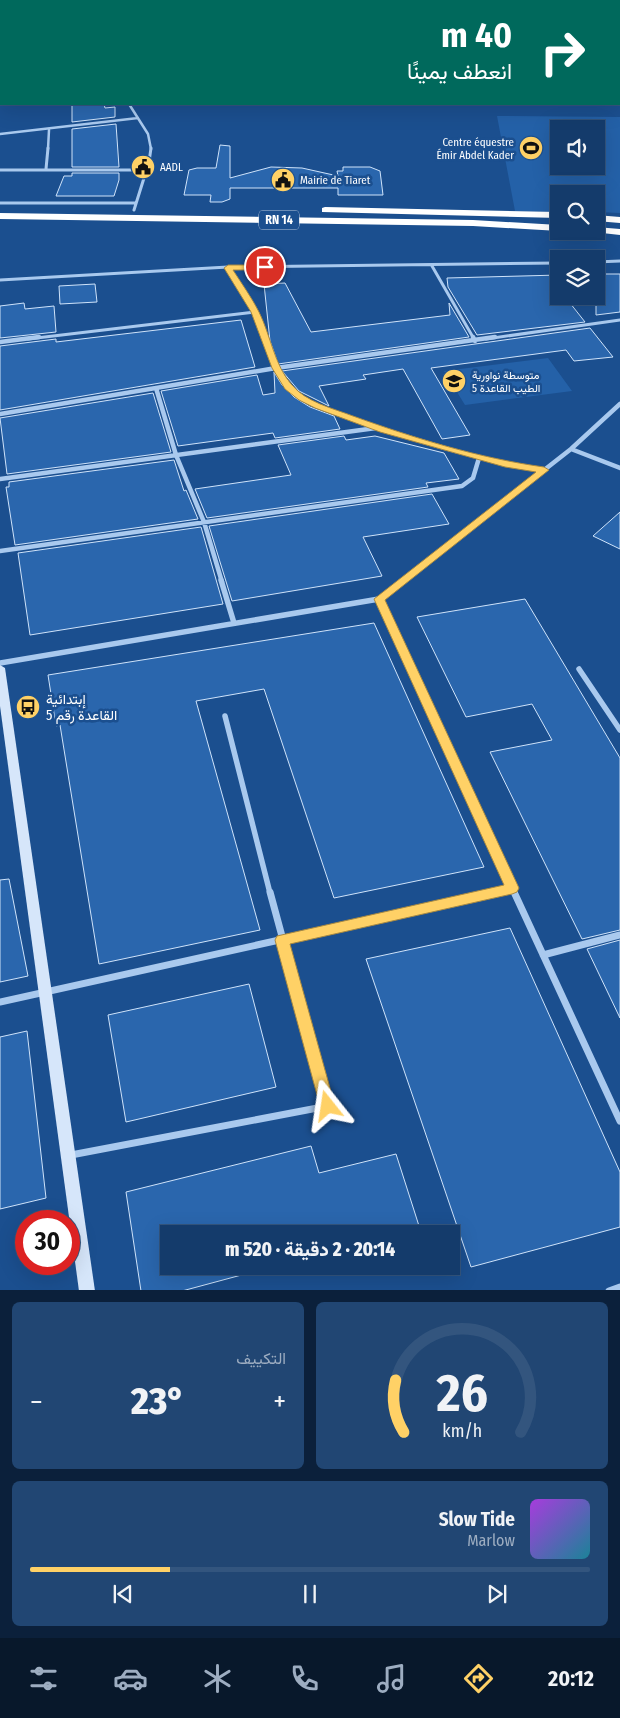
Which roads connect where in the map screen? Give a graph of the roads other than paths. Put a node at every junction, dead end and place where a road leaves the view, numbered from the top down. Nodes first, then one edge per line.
1 (130, 105) edge
2 (138, 118) junction
3 (49, 130) junction
4 (0, 134) edge
5 (46, 169) junction
6 (0, 170) edge
7 (147, 170) junction
8 (0, 203) edge
9 (134, 206) junction
10 (0, 209) edge
11 (287, 210) dead end
12 (316, 210) dead end
13 (0, 216) edge
14 (550, 216) edge
15 (605, 219) edge
16 (620, 220) edge
17 (550, 227) edge
18 (605, 231) edge
19 (620, 232) edge
20 (620, 261) edge
21 (605, 262) edge
22 (550, 263) edge
23 (432, 266) junction
24 (228, 268) junction
25 (0, 280) edge
26 (255, 312) junction
27 (620, 320) edge
28 (475, 341) junction
29 (0, 342) edge
30 (276, 368) junction
31 (156, 388) junction
32 (620, 404) edge
33 (0, 414) edge
34 (378, 428) junction
35 (571, 449) junction
36 (176, 455) junction
37 (479, 458) junction
38 (620, 468) edge
39 (544, 470) junction
40 (0, 479) edge
41 (204, 522) junction
42 (0, 551) edge
43 (379, 599) junction
44 (234, 623) junction
45 (0, 662) edge
46 (0, 668) edge
47 (579, 669) dead end
48 (225, 716) dead end
49 (620, 730) edge
50 (512, 888) junction
51 (620, 935) edge
52 (282, 940) junction
53 (543, 955) junction
54 (45, 993) junction
55 (0, 1002) edge
56 (620, 1121) edge
57 (68, 1156) junction
58 (620, 1287) edge
59 (87, 1290) edge
60 (609, 1290) edge

1 - 2 street
2 - 3 street
2 - 7 street
3 - 4 street
3 - 5 street
5 - 6 street
5 - 7 street
7 - 9 street
8 - 9 street
9 - 10 highway, RN 14
9 - 11 highway, RN 14
12 - 14 highway, RN 14
13 - 17 highway, RN 14
15 - 16 highway
18 - 19 highway
20 - 21 street
22 - 23 street
23 - 24 street
23 - 28 street
24 - 25 street
24 - 26 street
26 - 29 street
26 - 30 street
27 - 28 street
28 - 30 street
30 - 31 street
30 - 34 street
31 - 33 street
31 - 36 street
32 - 35 street
34 - 36 street
34 - 37 street
35 - 38 street
35 - 39 street
36 - 40 street
36 - 41 street
37 - 39 street
37 - 41 street
39 - 43 street
41 - 42 street
41 - 44 street
43 - 44 street
43 - 50 street
44 - 45 street
46 - 54 street
47 - 49 street
48 - 52 street
50 - 52 street
50 - 53 street
51 - 53 street
52 - 54 street
52 - 57 street
53 - 56 street
54 - 55 street
54 - 57 street
57 - 59 street
58 - 60 street

